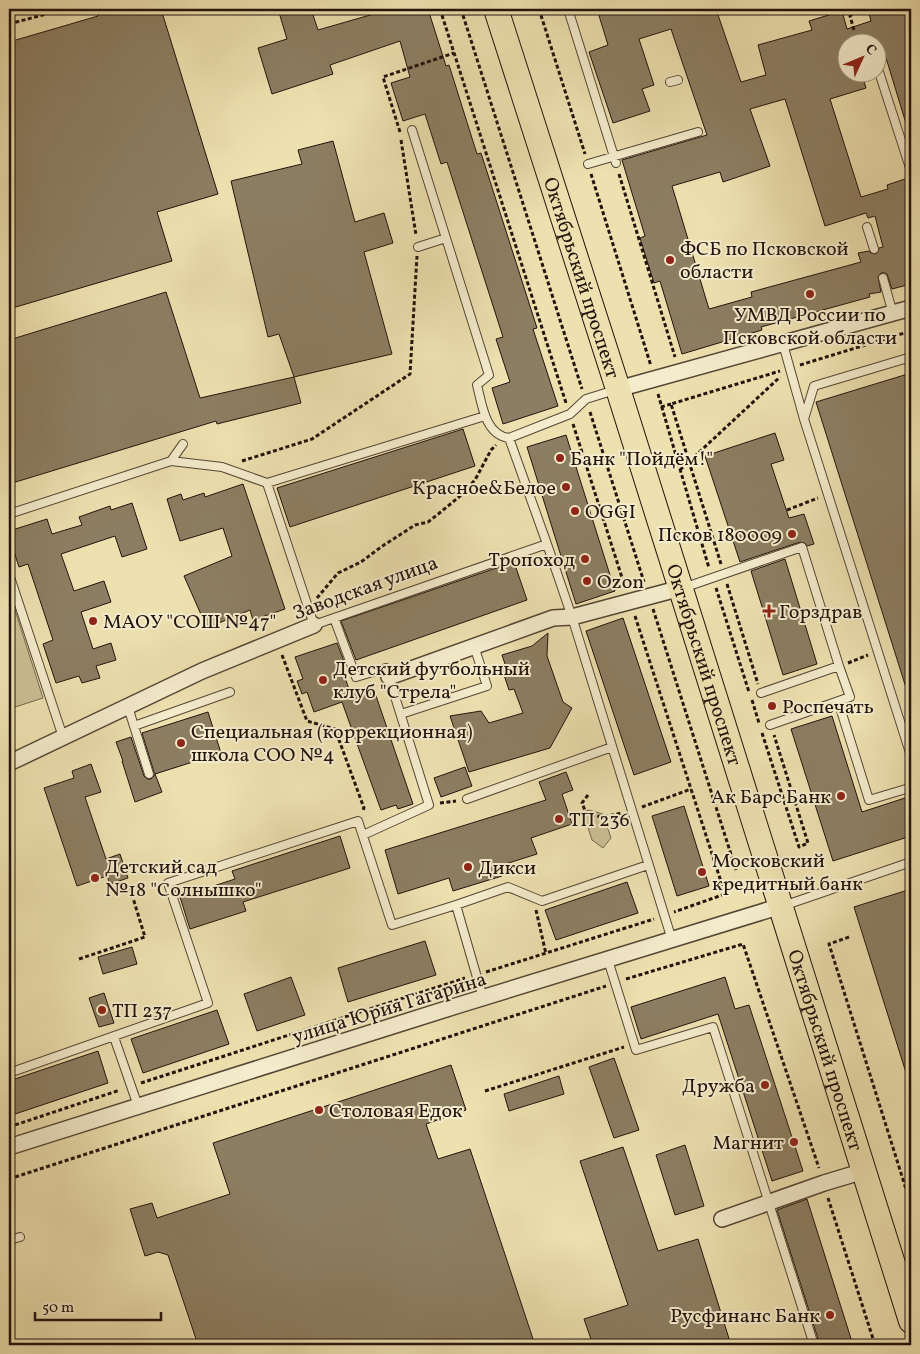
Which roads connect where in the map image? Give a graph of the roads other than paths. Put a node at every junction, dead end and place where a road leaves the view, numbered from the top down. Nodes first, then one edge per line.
1 (496, 9) edge
2 (568, 9) edge
3 (882, 82) edge
4 (412, 130) dead end
5 (698, 132) dead end
6 (614, 160) junction
7 (588, 164) road end
8 (911, 171) edge
9 (867, 227) dead end
10 (446, 238) junction
11 (418, 247) road end
12 (874, 249) dead end
13 (883, 278) dead end
14 (911, 308) edge
15 (894, 314) junction
16 (783, 344) junction
17 (911, 357) edge
18 (618, 389) junction
19 (485, 416) junction
20 (804, 419) junction
21 (506, 438) junction
22 (183, 444) dead end
23 (171, 461) junction
24 (268, 484) junction
25 (9, 514) edge
26 (547, 544) junction
27 (9, 574) edge
28 (681, 588) junction
29 (572, 617) junction
30 (334, 618) junction
31 (312, 620) junction
32 (474, 646) junction
33 (839, 666) junction
34 (389, 677) junction
35 (230, 692) dead end
36 (761, 693) road end
37 (838, 701) junction
38 (128, 707) junction
39 (401, 714) junction
40 (770, 724) road end
41 (134, 726) junction
42 (63, 736) junction
43 (612, 747) junction
44 (911, 756) edge
45 (9, 763) edge
46 (149, 774) dead end
47 (906, 789) dead end
48 (467, 799) road end
49 (363, 835) junction
50 (911, 862) edge
51 (648, 865) junction
52 (456, 905) junction
53 (781, 906) junction
54 (672, 940) junction
55 (608, 960) junction
56 (483, 998) junction
57 (114, 1037) junction
58 (9, 1073) edge
59 (138, 1106) junction
60 (9, 1147) edge
61 (864, 1171) junction
62 (768, 1202) junction
63 (722, 1219) dead end
64 (20, 1237) dead end
65 (9, 1240) edge
66 (911, 1321) edge
67 (814, 1345) edge

1 - 18 main road, Октябрьский проспект
2 - 6 lane
3 - 8 lane
4 - 10 lane
5 - 6 lane
6 - 7 lane
9 - 12 lane
10 - 11 lane
10 - 19 lane
13 - 15 lane
14 - 15 street
15 - 16 street
16 - 18 street
16 - 20 lane
17 - 20 lane
18 - 21 lane
18 - 28 main road, Октябрьский проспект
19 - 21 lane
19 - 24 lane
20 - 44 lane
21 - 26 lane
22 - 23 lane
23 - 24 lane
23 - 25 lane
24 - 31 lane
26 - 29 lane
26 - 30 lane, Заводская улица
27 - 42 lane
28 - 29 street
28 - 33 lane
28 - 53 main road, Октябрьский проспект
29 - 32 street
29 - 43 lane
30 - 31 lane, Заводская улица
30 - 34 lane
31 - 38 street, Заводская улица
32 - 34 street
32 - 39 lane
33 - 36 lane
33 - 37 lane
34 - 39 lane
35 - 41 lane
37 - 40 lane
37 - 47 lane
38 - 41 lane
38 - 42 street, Заводская улица
39 - 49 lane
41 - 46 lane
42 - 45 street, Заводская улица
43 - 48 lane
43 - 51 lane
49 - 52 lane
49 - 57 lane
50 - 53 lane
51 - 52 lane
51 - 54 lane
52 - 56 lane
53 - 54 street, улица Юрия Гагарина
53 - 61 main road, Октябрьский проспект
54 - 55 street, улица Юрия Гагарина
55 - 56 street, улица Юрия Гагарина
55 - 62 lane
56 - 59 street, улица Юрия Гагарина
57 - 58 lane
57 - 59 lane
59 - 60 street, улица Юрия Гагарина
61 - 62 street
61 - 66 main road, Октябрьский проспект
62 - 63 street
62 - 67 lane
64 - 65 lane

